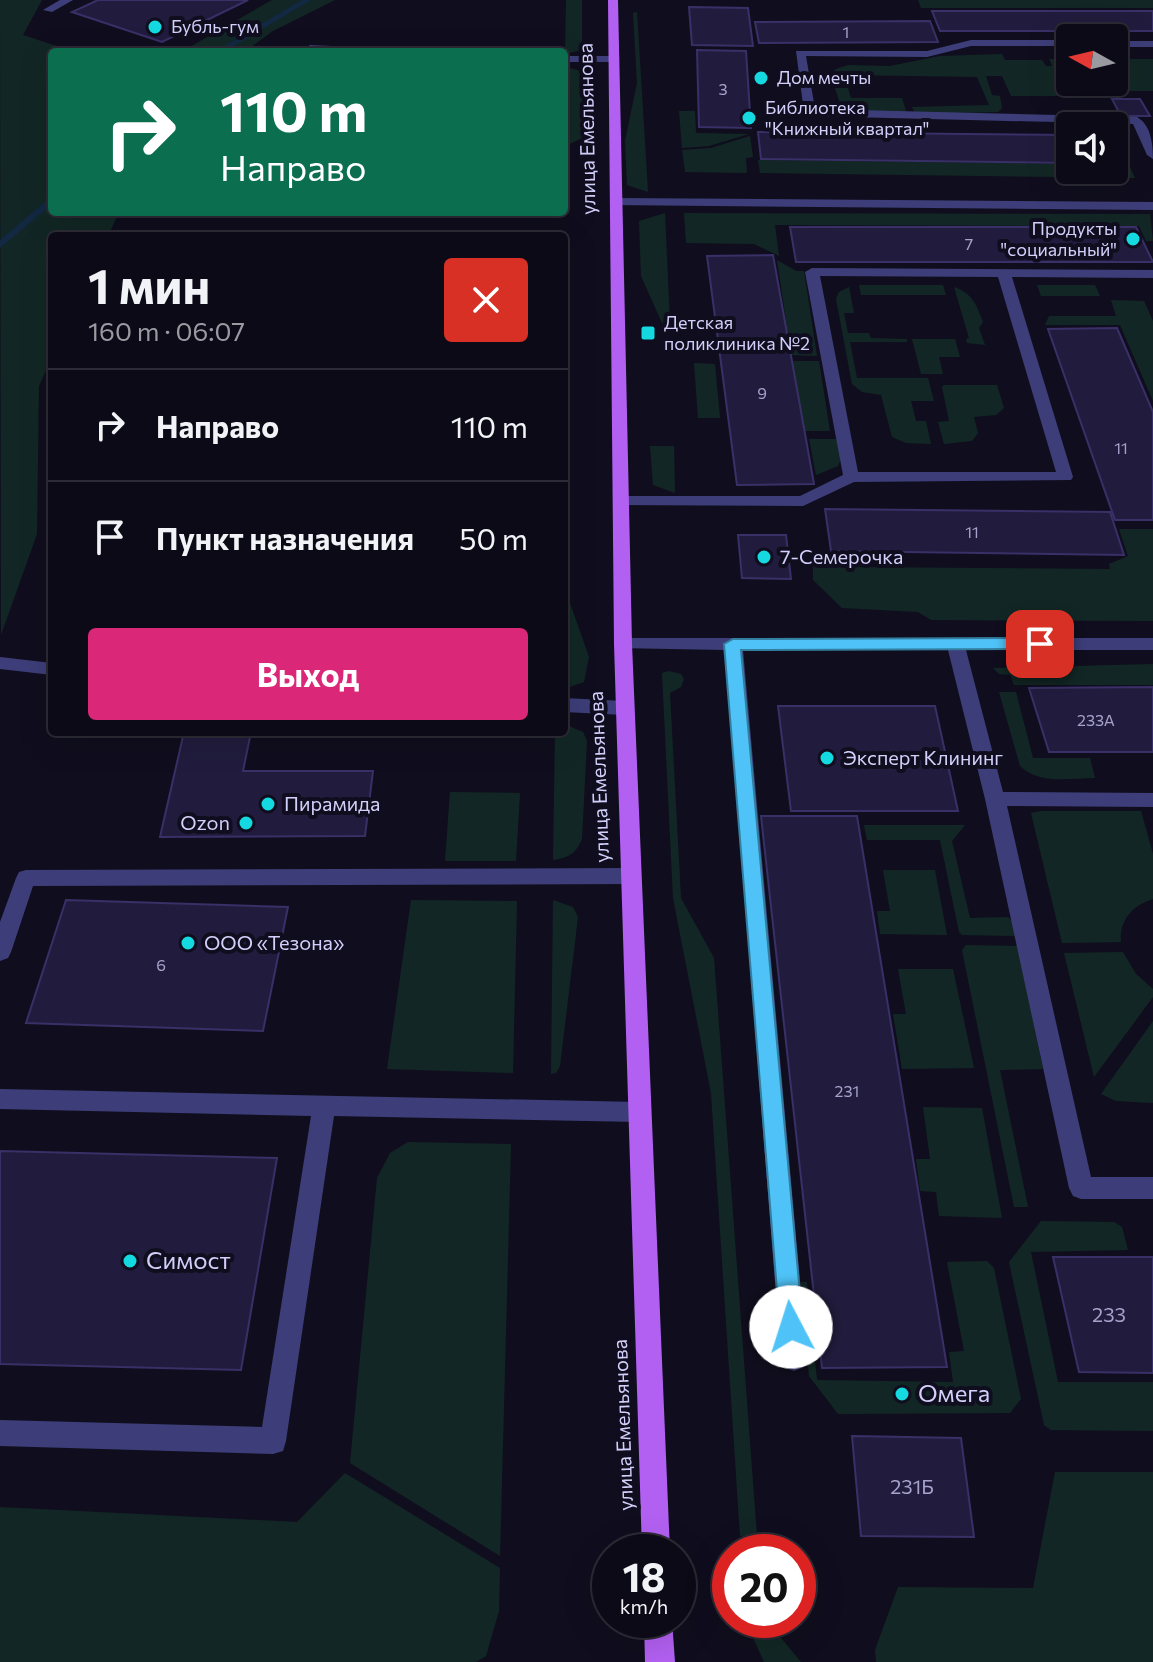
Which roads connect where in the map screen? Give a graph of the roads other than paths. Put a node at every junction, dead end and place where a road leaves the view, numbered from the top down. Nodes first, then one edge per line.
1 (68, 0) edge
2 (613, 0) edge
3 (48, 10) dead end
4 (1056, 43) edge
5 (1128, 44) edge
6 (1153, 44) edge
7 (568, 59) edge
8 (614, 59) junction
9 (1153, 120) edge
10 (1137, 121) junction
11 (1153, 155) edge
12 (616, 202) junction
13 (1153, 206) edge
14 (1004, 273) junction
15 (1153, 274) edge
16 (851, 477) junction
17 (620, 501) junction
18 (623, 644) junction
19 (733, 644) junction
20 (955, 644) junction
21 (1153, 644) edge
22 (0, 663) edge
23 (48, 669) edge
24 (568, 705) edge
25 (624, 708) junction
26 (995, 799) junction
27 (1153, 800) edge
28 (631, 876) junction
29 (0, 952) edge
30 (0, 1099) edge
31 (324, 1106) junction
32 (639, 1112) junction
33 (1153, 1188) edge
34 (794, 1358) dead end
35 (0, 1433) edge
36 (655, 1534) edge
37 (659, 1638) edge
38 (660, 1662) edge

1 - 3 street
2 - 8 main road, улица Емельянова
4 - 10 street
5 - 6 street
7 - 8 street
8 - 12 main road, улица Емельянова
9 - 10 street
10 - 11 street
12 - 13 street
12 - 17 main road, улица Емельянова
14 - 15 street
14 - 16 street
14 - 16 street
16 - 17 street
17 - 18 main road, улица Емельянова
18 - 19 street
18 - 25 main road, улица Емельянова
19 - 20 street
19 - 34 street
20 - 21 street
20 - 26 street
22 - 23 street
24 - 25 street
25 - 28 main road, улица Емельянова
26 - 27 street
26 - 33 street
28 - 29 street
28 - 32 main road, улица Емельянова
30 - 31 street
31 - 32 street
31 - 35 street
32 - 36 main road, улица Емельянова
37 - 38 main road

